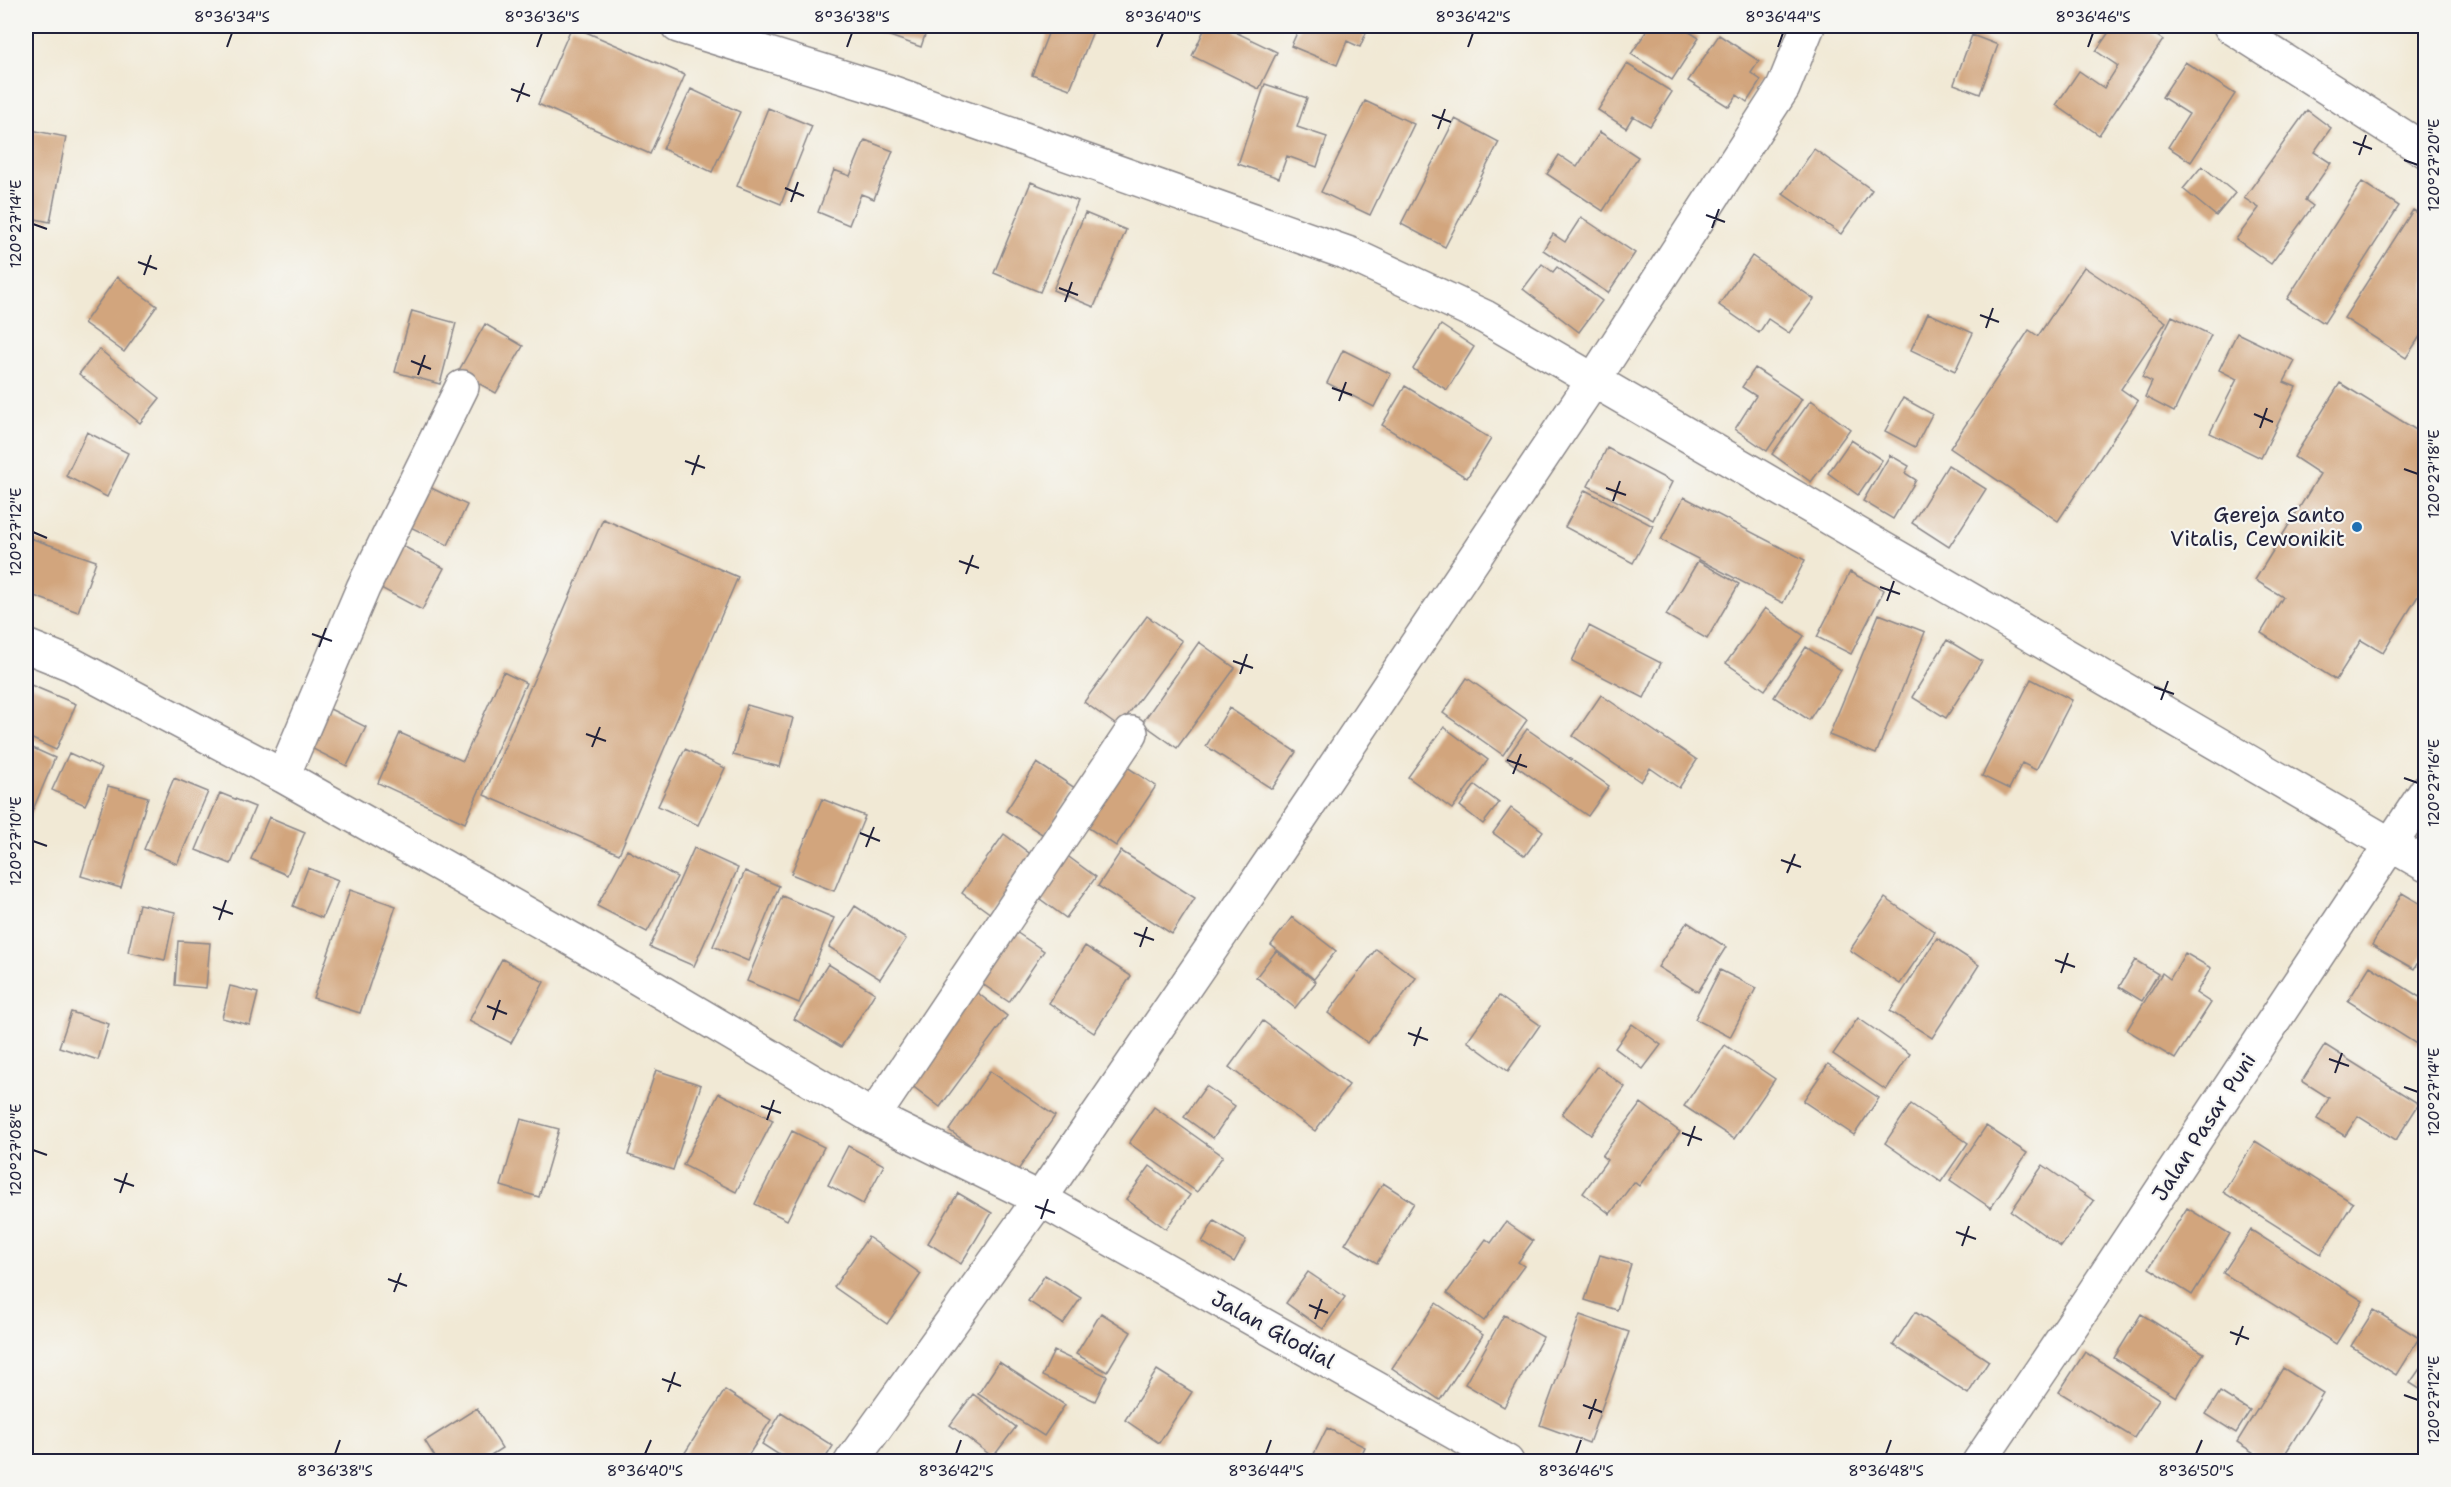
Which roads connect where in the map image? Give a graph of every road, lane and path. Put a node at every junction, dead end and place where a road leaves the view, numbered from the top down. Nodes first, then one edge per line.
1 (678, 26) edge
2 (1808, 26) edge
3 (2230, 26) edge
4 (2426, 151) edge
5 (1593, 381) junction
6 (462, 387) dead end
7 (26, 646) edge
8 (1131, 733) dead end
9 (284, 776) junction
10 (2426, 791) edge
11 (2391, 844) junction
12 (2426, 865) edge
13 (873, 1117) junction
14 (1040, 1199) junction
15 (851, 1461) edge
16 (1507, 1461) edge
17 (1979, 1461) edge

1 - 5 street
2 - 5 street
3 - 4 street
5 - 11 street
5 - 14 street
6 - 9 street
7 - 9 street, Jalan Glodial
8 - 13 street
9 - 13 street, Jalan Glodial
10 - 11 street, Jalan Pasar Puni
11 - 12 street
11 - 17 street, Jalan Pasar Puni
13 - 14 street, Jalan Glodial
14 - 15 street
14 - 16 street, Jalan Glodial

